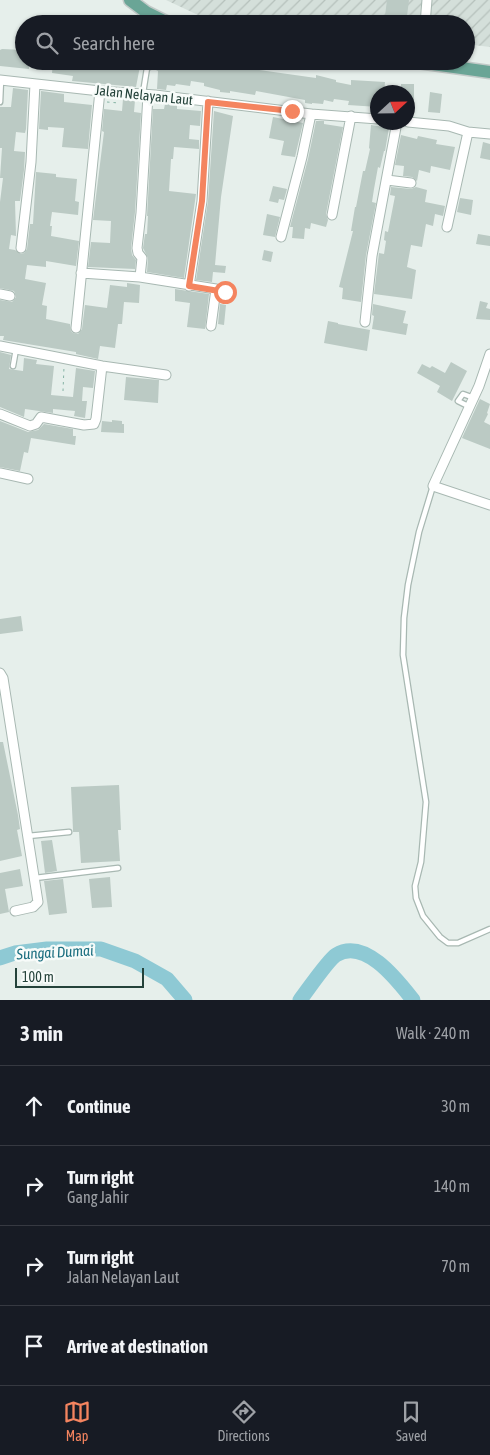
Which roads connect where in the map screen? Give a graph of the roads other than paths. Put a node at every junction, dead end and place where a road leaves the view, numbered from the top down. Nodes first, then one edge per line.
1 (130, 0) edge
2 (427, 0) edge
3 (152, 15) edge
4 (426, 15) edge
5 (148, 70) edge
6 (475, 70) edge
7 (490, 72) edge
8 (1, 80) edge
9 (35, 84) junction
10 (100, 91) junction
11 (145, 94) junction
12 (0, 102) edge
13 (208, 102) junction
14 (311, 114) junction
15 (351, 116) junction
16 (370, 118) edge
17 (415, 123) edge
18 (396, 130) edge
19 (468, 132) junction
20 (490, 134) edge
21 (387, 180) junction
22 (410, 183) dead end
23 (332, 215) dead end
24 (447, 227) dead end
25 (281, 237) dead end
26 (21, 248) dead end
27 (81, 273) junction
28 (140, 277) junction
29 (189, 286) junction
30 (0, 294) edge
31 (10, 296) dead end
32 (364, 322) dead end
33 (211, 326) dead end
34 (76, 328) dead end
35 (0, 346) edge
36 (16, 350) junction
37 (490, 354) edge
38 (13, 366) dead end
39 (102, 366) junction
40 (166, 375) dead end
41 (0, 414) edge
42 (0, 473) edge
43 (28, 479) dead end
44 (433, 486) junction
45 (490, 505) edge
46 (0, 673) edge
47 (69, 832) dead end
48 (28, 836) junction
49 (118, 868) dead end
50 (35, 878) junction
51 (14, 911) dead end
52 (490, 929) edge

1 - 3 main road
2 - 4 street
5 - 11 lane
6 - 7 main road
8 - 9 street, Jalan Nelayan Laut
8 - 12 lane
9 - 10 street, Jalan Nelayan Laut
9 - 26 street
10 - 11 street, Jalan Nelayan Laut
10 - 27 street
11 - 13 street, Jalan Nelayan Laut
11 - 28 street
13 - 14 street, Jalan Nelayan Laut
13 - 29 street
14 - 15 street, Jalan Nelayan Laut
14 - 25 street
15 - 16 street, Jalan Nelayan Laut
15 - 23 street
17 - 19 street
18 - 21 street
19 - 20 street
19 - 24 street
21 - 22 street
21 - 32 street
27 - 28 street
27 - 34 street
28 - 29 street
29 - 33 street
30 - 31 street
35 - 36 street
36 - 38 lane
36 - 39 street
37 - 44 street
39 - 40 street
39 - 41 street
42 - 43 street
44 - 45 street
44 - 52 lane
46 - 48 street
47 - 48 lane
48 - 50 street
49 - 50 lane
50 - 51 street

